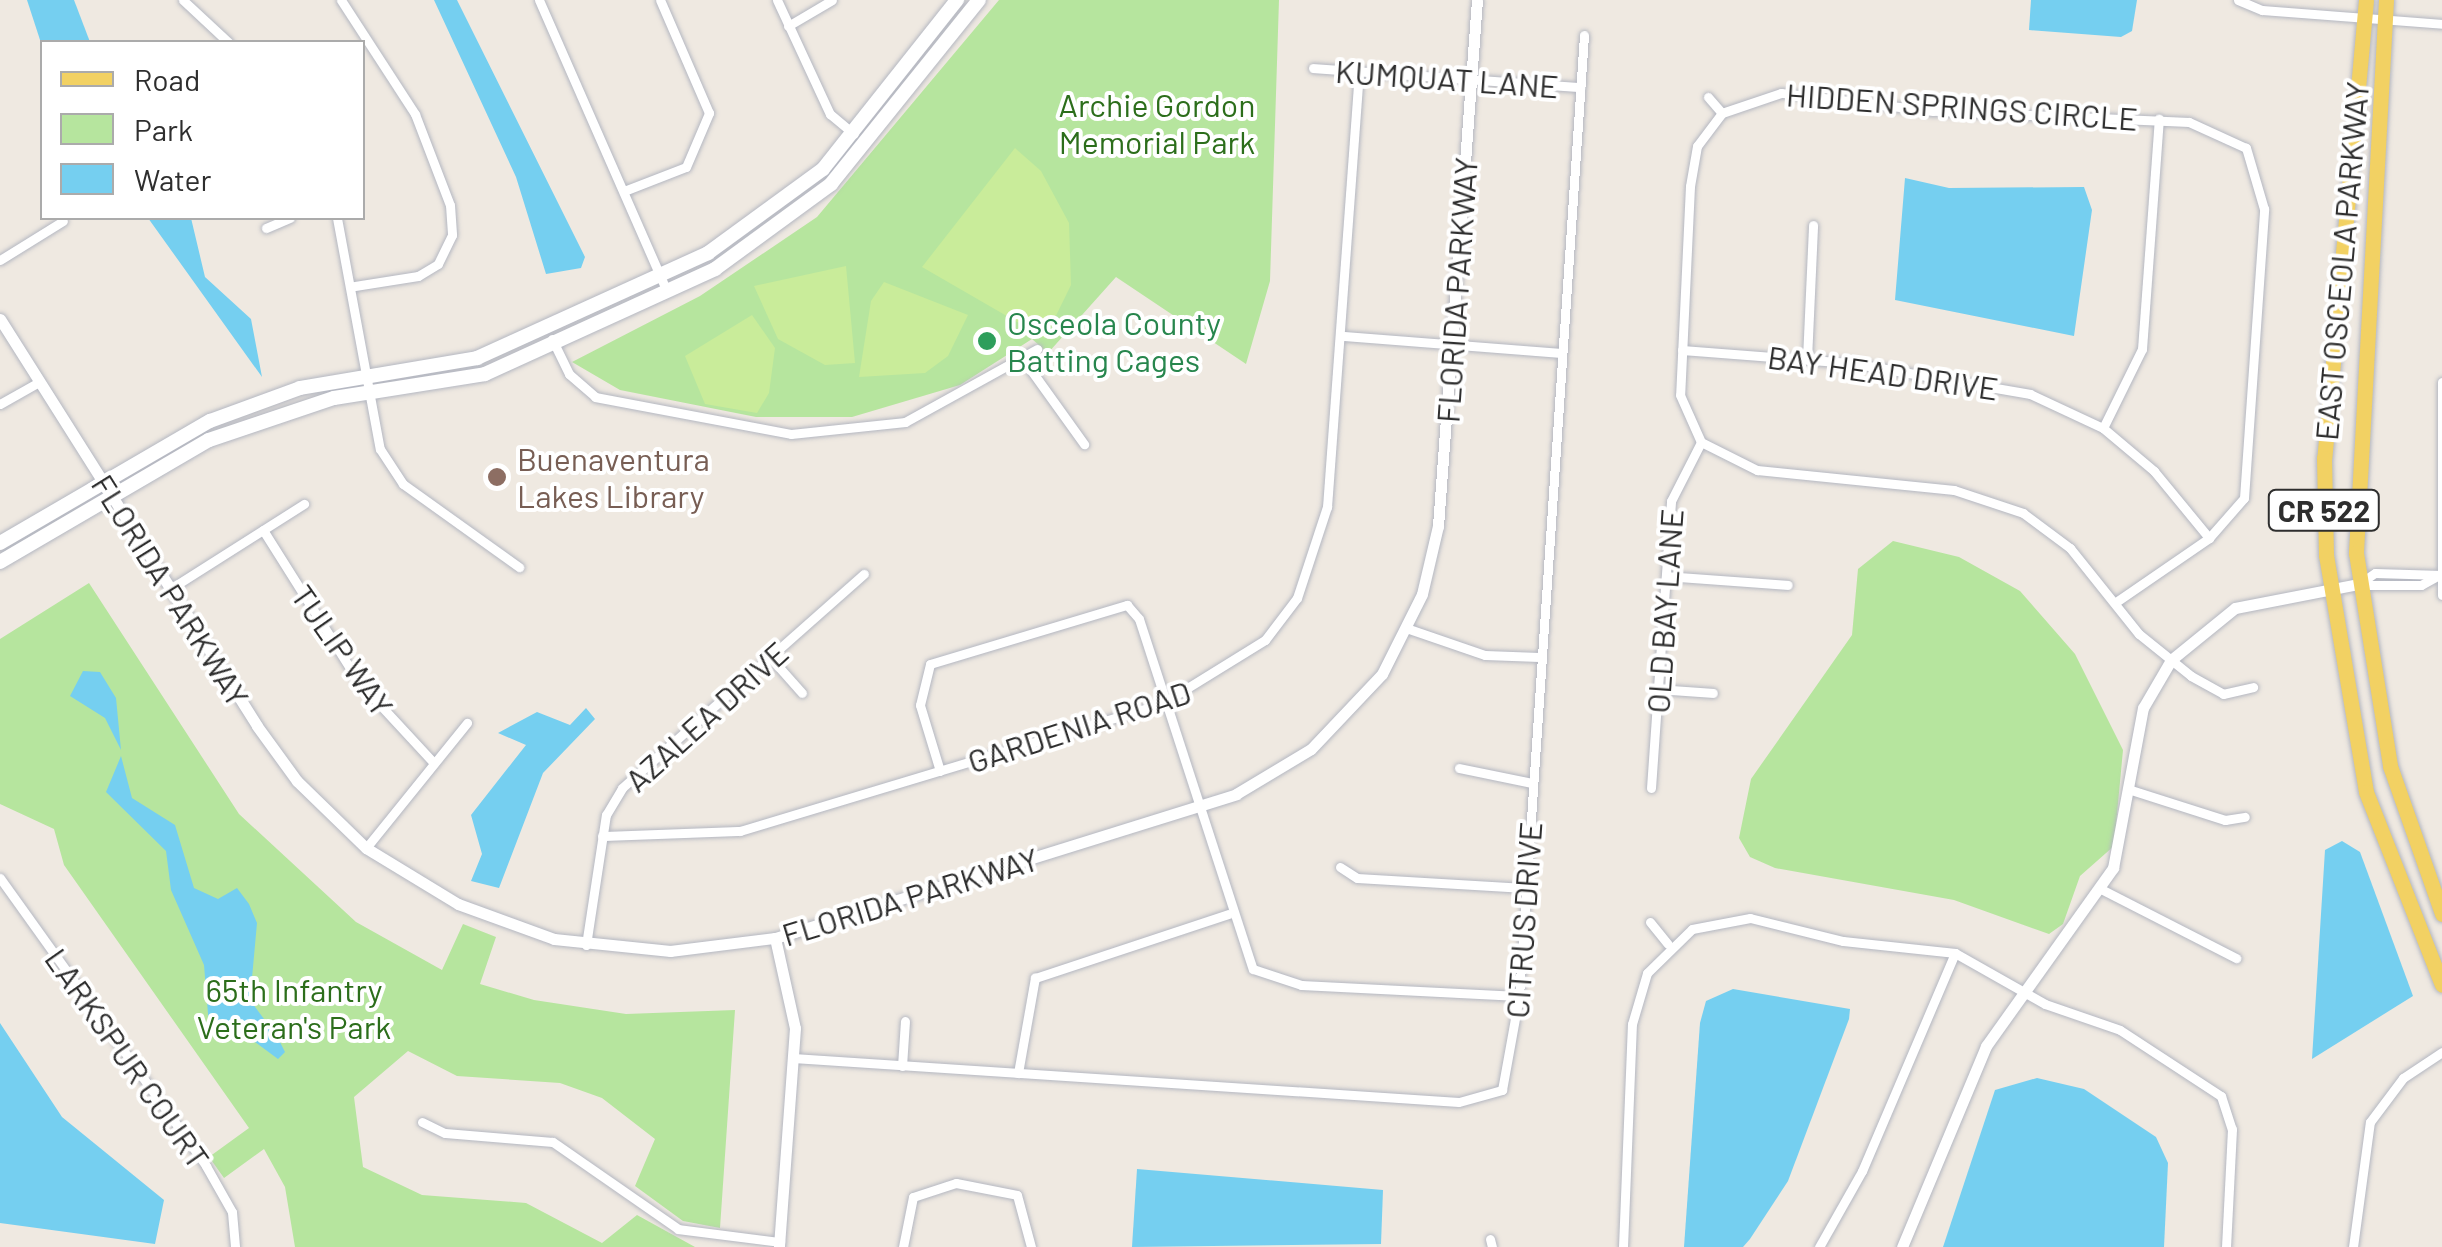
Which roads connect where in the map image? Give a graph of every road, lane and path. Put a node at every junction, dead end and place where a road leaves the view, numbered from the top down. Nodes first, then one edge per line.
1 (183, 0) edge
2 (341, 0) edge
3 (540, 0) edge
4 (660, 0) edge
5 (777, 0) edge
6 (832, 0) edge
7 (956, 0) edge
8 (980, 0) edge
9 (1477, 0) edge
10 (2238, 0) edge
11 (2366, 0) edge
12 (2386, 0) edge
13 (2363, 18) junction
14 (2383, 19) junction
15 (2442, 24) edge
16 (788, 26) junction
17 (1584, 35) dead end
18 (226, 40) edge
19 (1314, 68) dead end
20 (1359, 72) junction
21 (1472, 80) junction
22 (1580, 87) junction
23 (1708, 97) dead end
24 (1722, 114) junction
25 (2159, 119) junction
26 (854, 134) junction
27 (868, 145) junction
28 (624, 191) junction
29 (285, 220) edge
30 (338, 220) edge
31 (63, 221) dead end
32 (1813, 225) dead end
33 (266, 228) dead end
34 (0, 260) edge
35 (660, 276) junction
36 (355, 286) junction
37 (667, 292) junction
38 (0, 319) edge
39 (547, 328) junction
40 (1344, 336) junction
41 (554, 343) junction
42 (1453, 343) junction
43 (1037, 349) dead end
44 (1682, 350) junction
45 (1561, 353) junction
46 (1023, 359) junction
47 (1806, 359) junction
48 (364, 377) junction
49 (39, 382) junction
50 (2442, 382) edge
51 (365, 394) junction
52 (0, 404) edge
53 (2103, 428) junction
54 (1701, 442) junction
55 (1084, 444) dead end
56 (102, 480) junction
57 (110, 494) junction
58 (304, 504) dead end
59 (263, 530) junction
60 (2210, 538) junction
61 (0, 543) edge
62 (0, 562) edge
63 (519, 568) dead end
64 (864, 574) dead end
65 (2441, 575) edge
66 (1666, 576) junction
67 (1788, 584) dead end
68 (2358, 584) junction
69 (2328, 588) junction
70 (170, 589) junction
71 (2442, 596) edge
72 (2116, 602) junction
73 (1409, 629) junction
74 (1539, 657) junction
75 (770, 658) junction
76 (2171, 660) junction
77 (2253, 687) dead end
78 (1658, 690) junction
79 (802, 693) dead end
80 (1713, 693) dead end
81 (1163, 703) junction
82 (466, 723) dead end
83 (433, 762) junction
84 (1459, 768) dead end
85 (940, 771) junction
86 (1532, 783) junction
87 (1652, 788) dead end
88 (2131, 790) junction
89 (1196, 808) junction
90 (2245, 817) dead end
91 (602, 836) junction
92 (366, 848) junction
93 (1340, 867) dead end
94 (0, 878) edge
95 (1525, 888) junction
96 (2101, 889) junction
97 (1229, 914) junction
98 (2442, 914) edge
99 (1650, 922) dead end
100 (775, 938) junction
101 (1668, 944) junction
102 (586, 945) junction
103 (1955, 953) junction
104 (2236, 958) dead end
105 (2442, 985) edge
106 (2022, 991) junction
107 (1518, 996) junction
108 (905, 1021) dead end
109 (2442, 1052) edge
110 (792, 1058) junction
111 (902, 1066) junction
112 (1018, 1073) junction
113 (422, 1122) dead end
114 (780, 1244) edge
115 (236, 1247) edge
116 (904, 1247) edge
117 (1031, 1247) edge
118 (1623, 1247) edge
119 (1819, 1247) edge
120 (1902, 1247) edge
121 (2226, 1247) edge
122 (2353, 1247) edge

1 - 18 street
2 - 36 street
3 - 28 street
4 - 28 street
5 - 16 street
6 - 16 street
7 - 26 main road
8 - 27 main road
9 - 21 street, FLORIDA PARKWAY
10 - 13 street
11 - 13 main road, EAST OSCEOLA PARKWAY / CR 522
12 - 14 main road, EAST OSCEOLA PARKWAY / CR 522
13 - 14 street
13 - 69 main road, EAST OSCEOLA PARKWAY / CR 522
14 - 15 street
14 - 68 main road, EAST OSCEOLA PARKWAY / CR 522
16 - 26 street
17 - 22 street, CITRUS DRIVE
19 - 20 street, KUMQUAT LANE
20 - 21 street, KUMQUAT LANE
20 - 40 street, GARDENIA ROAD
21 - 22 street, KUMQUAT LANE
21 - 42 street, FLORIDA PARKWAY
22 - 45 street, CITRUS DRIVE
23 - 24 street
24 - 25 street, HIDDEN SPRINGS CIRCLE
24 - 44 street
25 - 53 street
25 - 60 street, HIDDEN SPRINGS CIRCLE
26 - 27 street
26 - 35 main road
27 - 37 main road
28 - 35 street
29 - 33 street
30 - 36 street
31 - 34 street
32 - 47 street
35 - 37 street
35 - 39 main road
36 - 48 street
37 - 41 main road
38 - 49 street, FLORIDA PARKWAY
39 - 41 street
39 - 48 main road
40 - 42 street
40 - 81 street, GARDENIA ROAD
41 - 46 street
41 - 51 main road
42 - 45 street
42 - 73 street, FLORIDA PARKWAY
43 - 46 street
44 - 47 street, BAY HEAD DRIVE
44 - 54 street
45 - 74 street, CITRUS DRIVE
46 - 55 street
47 - 53 street, BAY HEAD DRIVE
48 - 51 street
48 - 56 main road
49 - 52 street
49 - 56 street, FLORIDA PARKWAY
50 - 65 street
51 - 57 main road
51 - 63 street
53 - 60 street, BAY HEAD DRIVE
54 - 66 street, OLD BAY LANE
54 - 72 street
56 - 57 street, FLORIDA PARKWAY
56 - 61 main road
57 - 62 main road
57 - 70 street, FLORIDA PARKWAY
58 - 59 street
59 - 70 street
59 - 83 street, TULIP WAY
60 - 72 street, HIDDEN SPRINGS CIRCLE
64 - 75 street, AZALEA DRIVE
65 - 68 street
65 - 68 street
65 - 71 street
66 - 67 street
66 - 78 street, OLD BAY LANE
68 - 69 street
68 - 98 main road, EAST OSCEOLA PARKWAY / CR 522
69 - 76 street
69 - 105 main road, EAST OSCEOLA PARKWAY / CR 522
70 - 92 street, FLORIDA PARKWAY
72 - 76 street
73 - 74 street
73 - 89 street, FLORIDA PARKWAY
74 - 86 street, CITRUS DRIVE
75 - 79 street
75 - 91 street, AZALEA DRIVE
76 - 77 street
76 - 88 street
78 - 80 street
78 - 87 street, OLD BAY LANE
81 - 85 street, GARDENIA ROAD
81 - 85 street
81 - 89 street
82 - 83 street
83 - 92 street
84 - 86 street
85 - 91 street, GARDENIA ROAD
86 - 95 street, CITRUS DRIVE
88 - 90 street
88 - 96 street
89 - 97 street
89 - 100 street, FLORIDA PARKWAY
91 - 102 street, AZALEA DRIVE
92 - 102 street, FLORIDA PARKWAY
93 - 95 street
94 - 115 street, LARKSPUR COURT
95 - 107 street, CITRUS DRIVE
96 - 104 street
96 - 106 street
97 - 107 street
97 - 112 street
99 - 101 street
100 - 102 street, FLORIDA PARKWAY
100 - 110 street
101 - 103 street
101 - 118 street
103 - 106 street
103 - 119 street
106 - 120 street
106 - 121 street
107 - 112 street, CITRUS DRIVE
108 - 111 street
109 - 122 street
110 - 111 street, CITRUS DRIVE
110 - 114 street
111 - 112 street, CITRUS DRIVE
113 - 114 street
116 - 117 street

